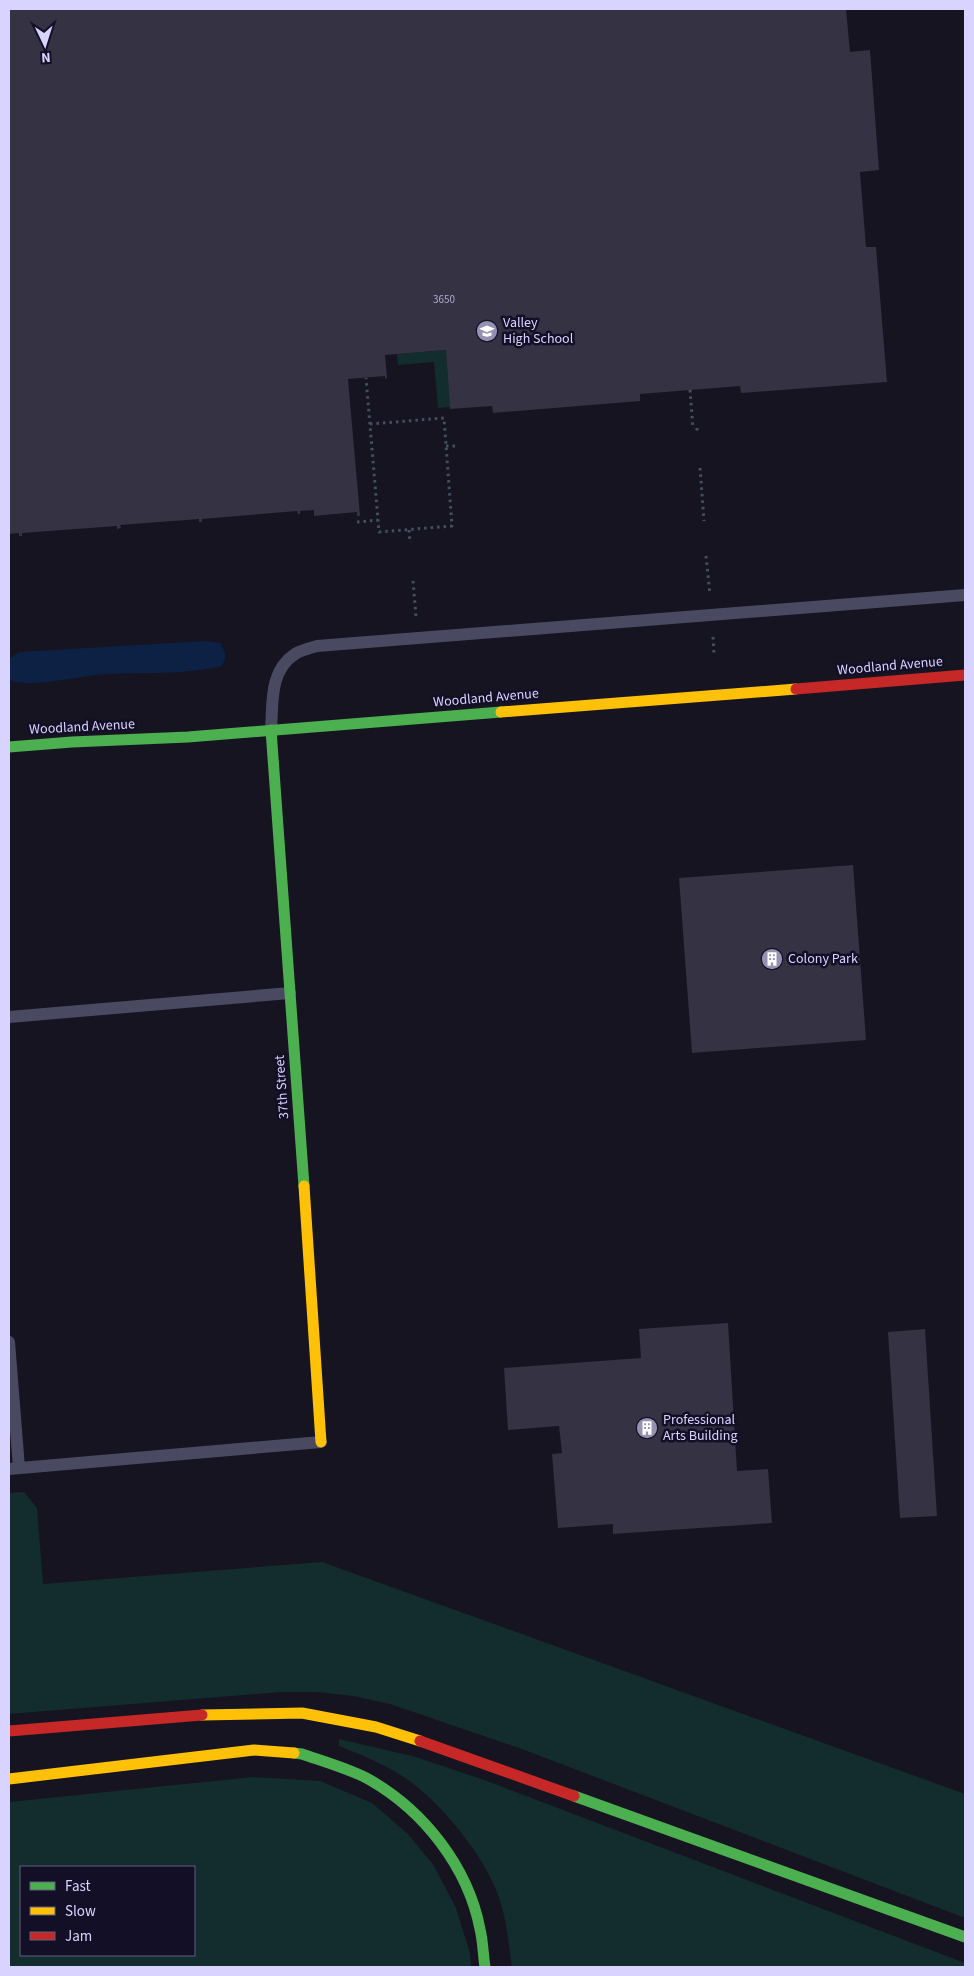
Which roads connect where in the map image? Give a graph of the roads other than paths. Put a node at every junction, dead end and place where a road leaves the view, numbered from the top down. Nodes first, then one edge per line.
1 (965, 595) edge
2 (965, 675) edge
3 (271, 730) junction
4 (9, 747) edge
5 (290, 993) junction
6 (9, 1017) edge
7 (9, 1342) edge
8 (321, 1442) joint
9 (14, 1469) edge
10 (9, 1731) edge
11 (9, 1779) edge
12 (965, 1937) edge
13 (485, 1967) edge

1 - 3 lane
2 - 3 main road, Woodland Avenue
3 - 4 main road, Woodland Avenue
3 - 5 main road, 37th Street
5 - 6 lane
5 - 8 main road, 37th Street
7 - 9 lane
8 - 9 lane
10 - 12 main road
11 - 13 main road

